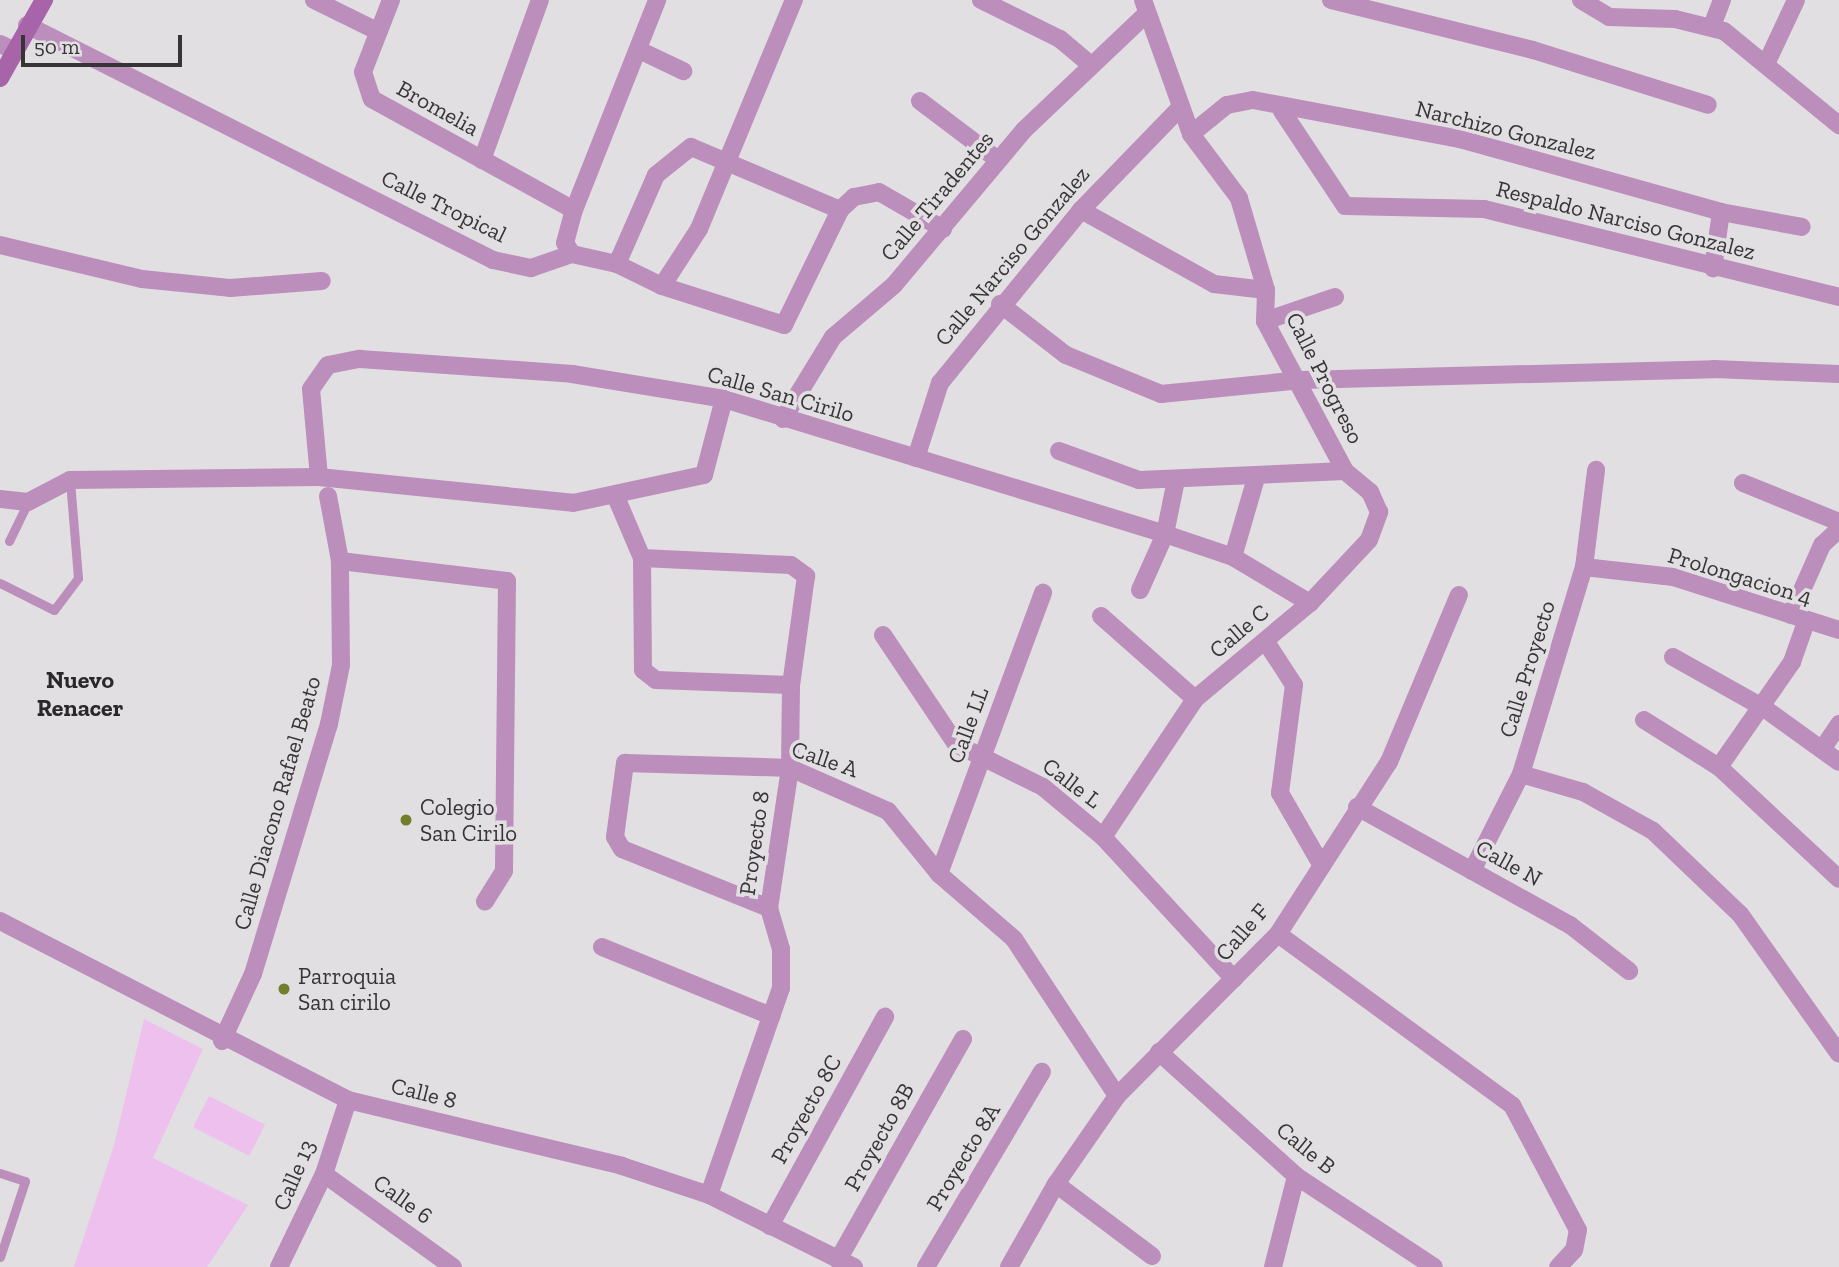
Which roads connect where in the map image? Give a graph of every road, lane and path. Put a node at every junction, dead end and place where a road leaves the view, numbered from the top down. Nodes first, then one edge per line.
1 (44, 0) edge
2 (314, 0) edge
3 (391, 0) edge
4 (540, 0) edge
5 (657, 0) edge
6 (794, 0) edge
7 (981, 0) edge
8 (1331, 0) edge
9 (1581, 0) edge
10 (1722, 0) edge
11 (1796, 0) edge
12 (1144, 8) edge
13 (27, 25) junction
14 (1712, 26) junction
15 (379, 32) junction
16 (6, 47) edge
17 (641, 51) junction
18 (1767, 62) junction
19 (1090, 64) junction
20 (683, 71) dead end
21 (0, 78) edge
22 (920, 101) dead end
23 (1708, 105) dead end
24 (1180, 108) junction
25 (1282, 111) junction
26 (1839, 125) edge
27 (1191, 134) junction
28 (482, 160) junction
29 (998, 160) junction
30 (726, 164) junction
31 (840, 210) junction
32 (1081, 210) junction
33 (574, 211) junction
34 (1721, 212) junction
35 (1802, 228) dead end
36 (943, 229) junction
37 (0, 245) edge
38 (572, 254) junction
39 (617, 264) junction
40 (1713, 268) junction
41 (323, 281) dead end
42 (662, 286) junction
43 (1266, 290) junction
44 (1839, 297) edge
45 (1335, 298) dead end
46 (1000, 304) junction
47 (1265, 321) junction
48 (1839, 374) edge
49 (1301, 380) junction
50 (724, 399) junction
51 (783, 419) junction
52 (1059, 452) dead end
53 (916, 458) junction
54 (1596, 470) dead end
55 (1345, 471) junction
56 (319, 477) junction
57 (1256, 478) junction
58 (70, 480) junction
59 (1176, 480) junction
60 (1743, 483) dead end
61 (328, 496) dead end
62 (616, 496) junction
63 (27, 502) junction
64 (2, 503) edge
65 (1839, 522) edge
66 (1839, 529) edge
67 (1165, 534) junction
68 (9, 541) dead end
69 (1233, 557) junction
70 (642, 558) junction
71 (340, 561) junction
72 (1584, 568) junction
73 (0, 583) edge
74 (1140, 590) dead end
75 (1043, 593) dead end
76 (1459, 595) dead end
77 (1310, 603) junction
78 (1101, 616) dead end
79 (1799, 619) junction
80 (1839, 630) edge
81 (883, 635) dead end
82 (1266, 642) junction
83 (1673, 657) dead end
84 (791, 685) junction
85 (1195, 699) junction
86 (1764, 708) junction
87 (1644, 720) dead end
88 (1839, 724) edge
89 (1823, 748) junction
90 (982, 756) junction
91 (1839, 762) edge
92 (1719, 767) junction
93 (790, 768) junction
94 (1521, 774) junction
95 (1357, 807) junction
96 (1103, 837) junction
97 (1322, 866) junction
98 (1472, 871) junction
99 (939, 874) junction
100 (1839, 879) edge
101 (485, 902) dead end
102 (769, 908) junction
103 (0, 921) edge
104 (1278, 934) junction
105 (602, 947) dead end
106 (1629, 971) dead end
107 (1234, 979) junction
108 (771, 1016) junction
109 (885, 1017) dead end
110 (963, 1039) dead end
111 (222, 1041) junction
112 (1159, 1052) junction
113 (1839, 1054) edge
114 (1042, 1072) dead end
115 (1117, 1096) junction
116 (348, 1100) junction
117 (0, 1173) edge
118 (324, 1174) junction
119 (1296, 1176) junction
120 (1056, 1184) junction
121 (709, 1195) junction
122 (770, 1226) junction
123 (1152, 1256) dead end
124 (0, 1257) edge
125 (846, 1264) edge
126 (279, 1267) edge
127 (453, 1267) edge
128 (926, 1267) edge
129 (1009, 1267) edge
130 (1273, 1267) edge
131 (1434, 1267) edge
132 (1558, 1267) edge

1 - 13 street
2 - 15 street
3 - 15 street, Bromelia
4 - 28 street
5 - 17 street
6 - 30 street
7 - 19 street
8 - 23 street
9 - 14 street
10 - 14 street
11 - 18 street
12 - 19 street, Calle Tiradentes
12 - 24 street, Calle Progreso
13 - 16 street
13 - 38 street, Calle Tropical
14 - 18 street
15 - 28 street, Bromelia
16 - 21 street
17 - 20 street
17 - 33 street
18 - 26 street
19 - 29 street, Calle Tiradentes
22 - 29 street
24 - 27 street, Calle Progreso
24 - 32 street, Calle Narciso Gonzalez
25 - 27 street, Narchizo Gonzalez
25 - 34 street, Narchizo Gonzalez
25 - 40 street, Respaldo Narciso Gonzalez
27 - 43 street, Calle Progreso
28 - 33 street, Bromelia
29 - 36 street, Calle Tiradentes
30 - 31 street
30 - 39 street
30 - 42 street
31 - 36 street
31 - 42 street
32 - 43 street
32 - 46 street, Calle Narciso Gonzalez
33 - 38 street
34 - 35 street, Narchizo Gonzalez
34 - 40 street
36 - 51 street, Calle Tiradentes
37 - 41 street
38 - 39 street
39 - 42 street
40 - 44 street, Respaldo Narciso Gonzalez
43 - 47 street, Calle Progreso
45 - 47 street
46 - 49 street
46 - 53 street, Calle Narciso Gonzalez
47 - 49 street, Calle Progreso
48 - 49 street
49 - 55 street, Calle Progreso
50 - 51 street, Calle San Cirilo
50 - 56 street, Calle San Cirilo
50 - 62 street
51 - 53 street, Calle San Cirilo
52 - 59 street
53 - 67 street, Calle San Cirilo
54 - 72 street, Calle Proyecto
55 - 57 street
55 - 77 street, Calle C
56 - 58 street
56 - 62 street
57 - 59 street
57 - 69 street
58 - 63 street
58 - 73 lane
59 - 67 street
60 - 65 street
61 - 71 street, Calle Diacono Rafael Beato
62 - 70 street
63 - 64 street
63 - 68 lane
66 - 79 street
67 - 69 street, Calle San Cirilo
67 - 74 street
69 - 77 street, Calle San Cirilo
70 - 84 street
70 - 84 street, Proyecto 8
71 - 101 street
71 - 111 street, Calle Diacono Rafael Beato
72 - 79 street, Prolongacion 4
72 - 94 street, Calle Proyecto
75 - 90 street, Calle LL
76 - 95 street, Calle F
77 - 82 street, Calle C
78 - 85 street
79 - 80 street, Prolongacion 4
79 - 86 street
81 - 90 street, Calle L
82 - 85 street, Calle C
82 - 97 street
83 - 86 street
84 - 93 street, Proyecto 8
85 - 96 street, Calle C
86 - 89 street
86 - 92 street
87 - 92 street
88 - 89 street
89 - 91 street
90 - 96 street, Calle L
90 - 99 street, Calle LL
92 - 100 street
93 - 99 street, Calle A
93 - 102 street, Proyecto 8
93 - 102 street, Calle A
94 - 98 street, Calle Proyecto
94 - 113 street
95 - 97 street, Calle F
95 - 98 street, Calle N
96 - 107 street, Calle L
97 - 104 street, Calle F
98 - 106 street, Calle N
99 - 115 street, Calle A
102 - 108 street, Proyecto 8
103 - 111 street, Calle 8
104 - 107 street, Calle F
104 - 132 street
105 - 108 street
107 - 112 street, Calle F
108 - 121 street, Proyecto 8
109 - 122 street, Proyecto 8C
110 - 125 street, Proyecto 8B
111 - 116 street, Calle 8
112 - 115 street, Calle F
112 - 119 street, Calle B
114 - 128 street, Proyecto 8A
115 - 120 street, Calle F
116 - 118 street, Calle 13
116 - 121 street, Calle 8
117 - 124 lane
118 - 126 street, Calle 13
118 - 127 street, Calle 6
119 - 130 street
119 - 131 street, Calle B
120 - 123 street
120 - 129 street, Calle F
121 - 122 street, Calle 8
122 - 125 street, Calle 8

